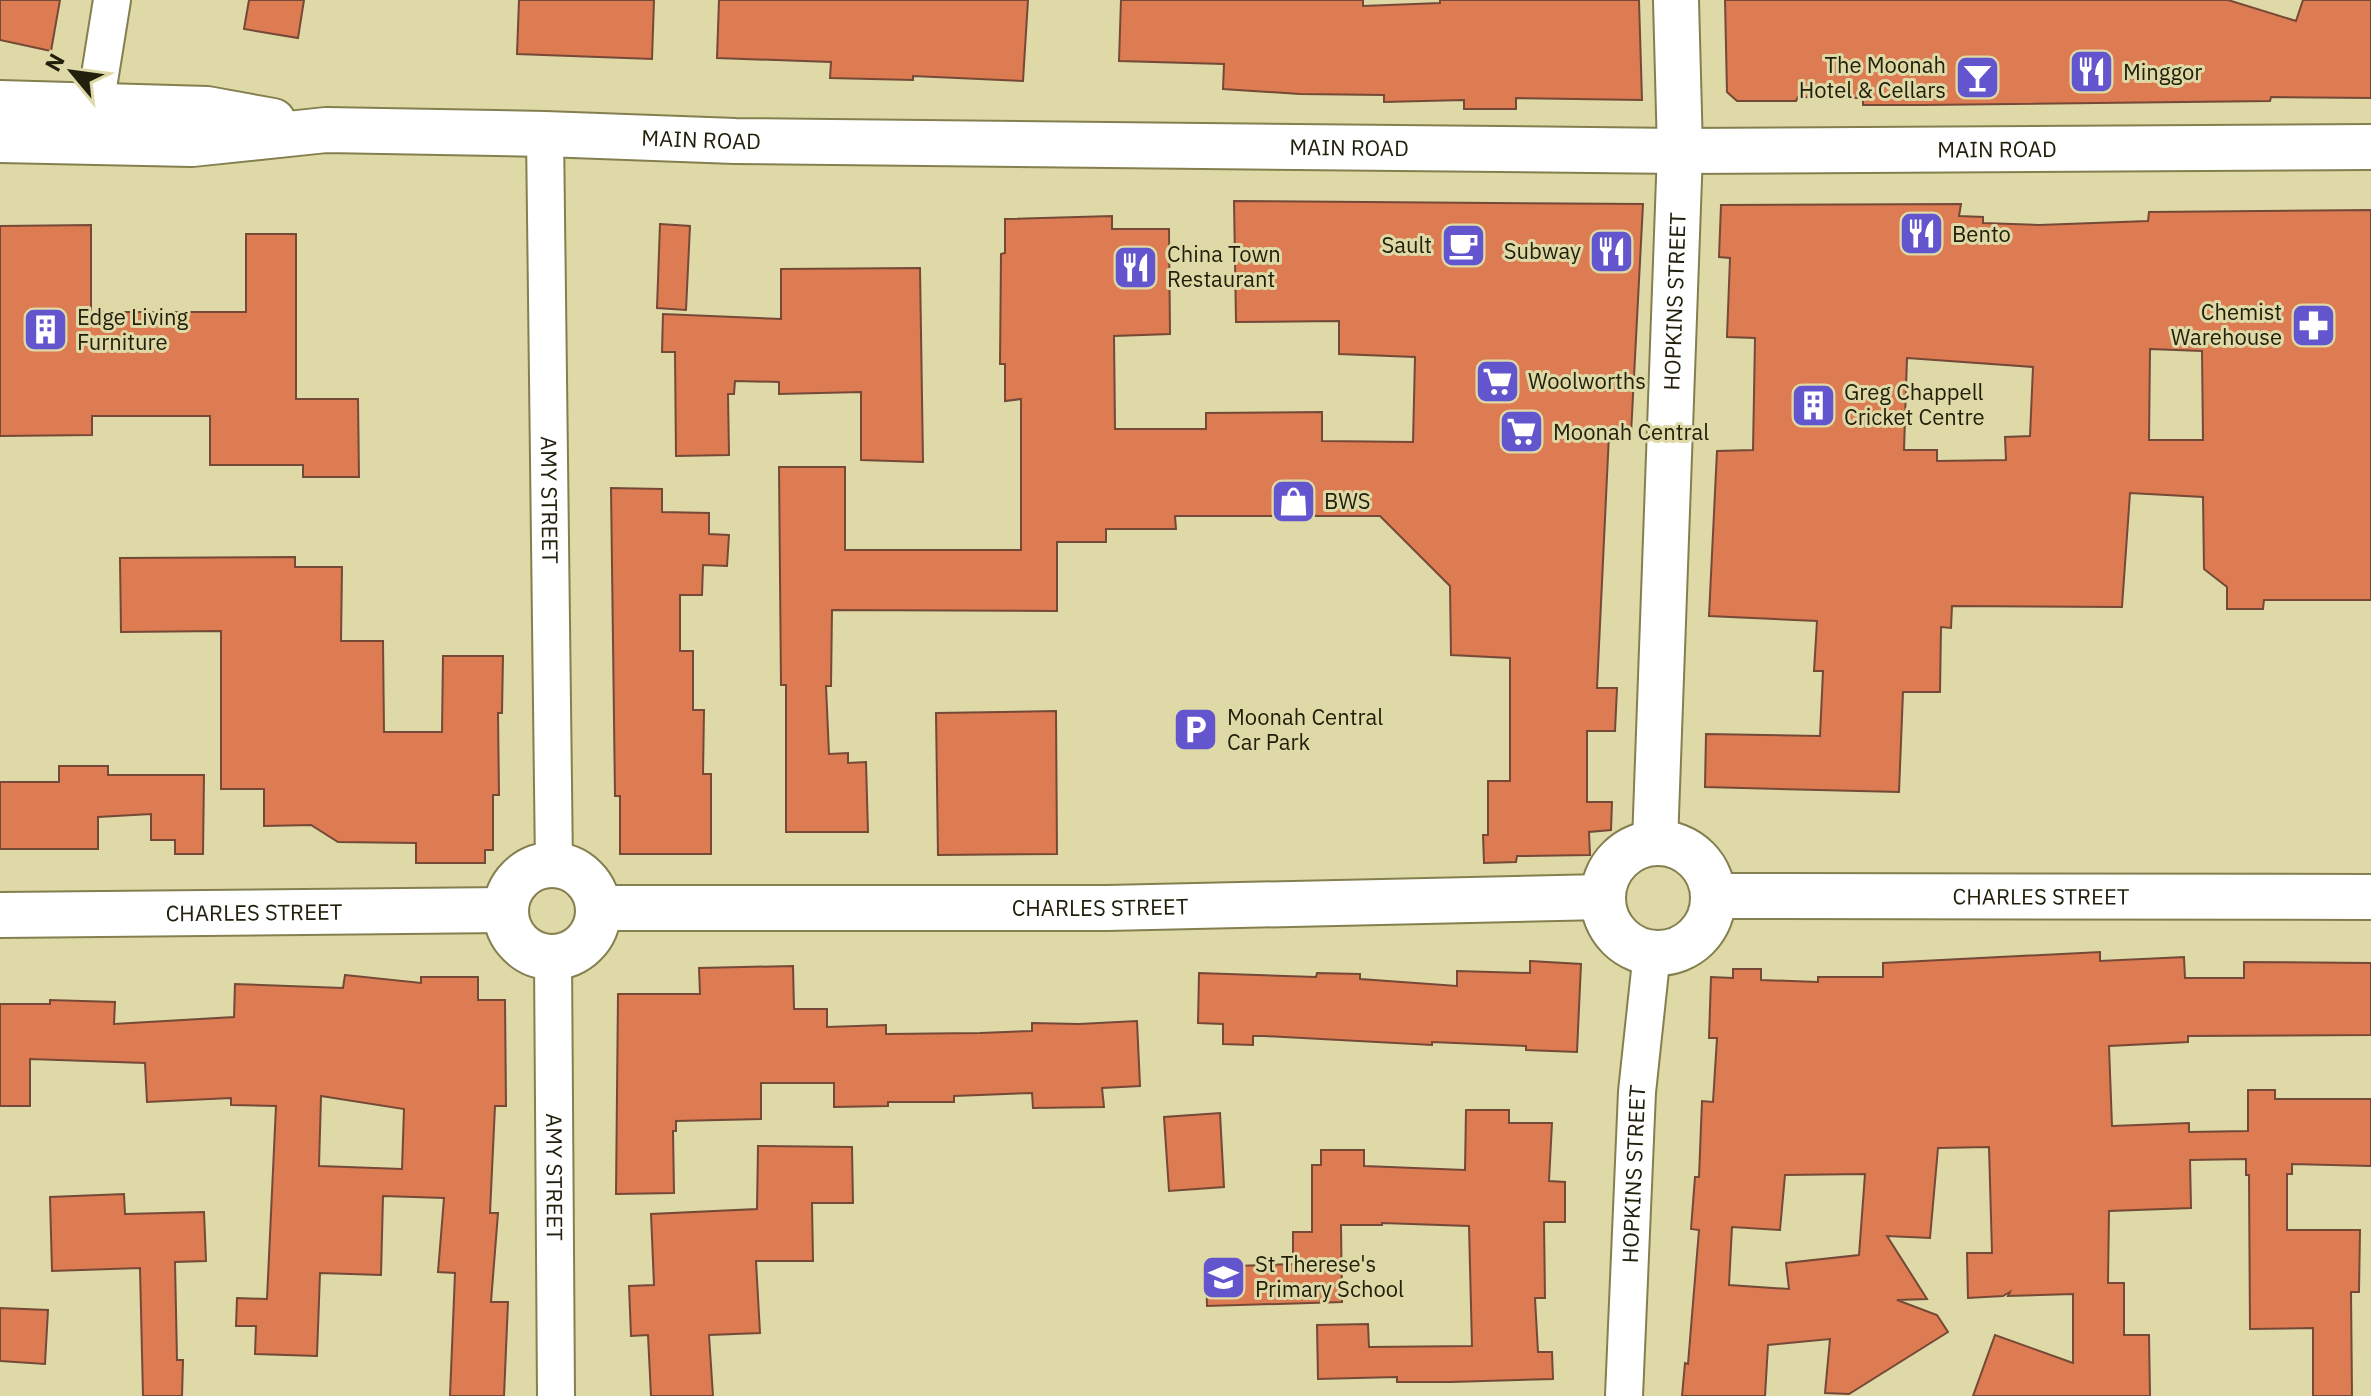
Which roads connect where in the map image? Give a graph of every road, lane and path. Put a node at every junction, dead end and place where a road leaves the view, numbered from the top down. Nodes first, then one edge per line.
1 (112, 0) edge
2 (1676, 0) edge
3 (0, 103) edge
4 (94, 124) junction
5 (545, 134) junction
6 (0, 140) edge
7 (2371, 147) edge
8 (1680, 151) junction
9 (1655, 843) junction
10 (554, 866) junction
11 (1713, 896) junction
12 (1603, 897) junction
13 (2371, 897) edge
14 (598, 908) junction
15 (506, 910) junction
16 (0, 915) edge
17 (1652, 952) junction
18 (553, 957) junction
19 (556, 1396) edge
20 (1624, 1396) edge

1 - 4 street
2 - 8 street, HOPKINS STREET
3 - 4 street, MAIN ROAD
4 - 5 street, MAIN ROAD
4 - 6 street, MAIN ROAD
5 - 8 street, MAIN ROAD
5 - 10 street, AMY STREET
7 - 8 street, MAIN ROAD
8 - 9 street, HOPKINS STREET
9 - 11 street
9 - 12 street
10 - 14 street
10 - 15 street
11 - 13 street, CHARLES STREET
11 - 17 street
12 - 14 street, CHARLES STREET
12 - 17 street
14 - 18 street
15 - 16 street, CHARLES STREET
15 - 18 street
17 - 20 street, HOPKINS STREET
18 - 19 street, AMY STREET

